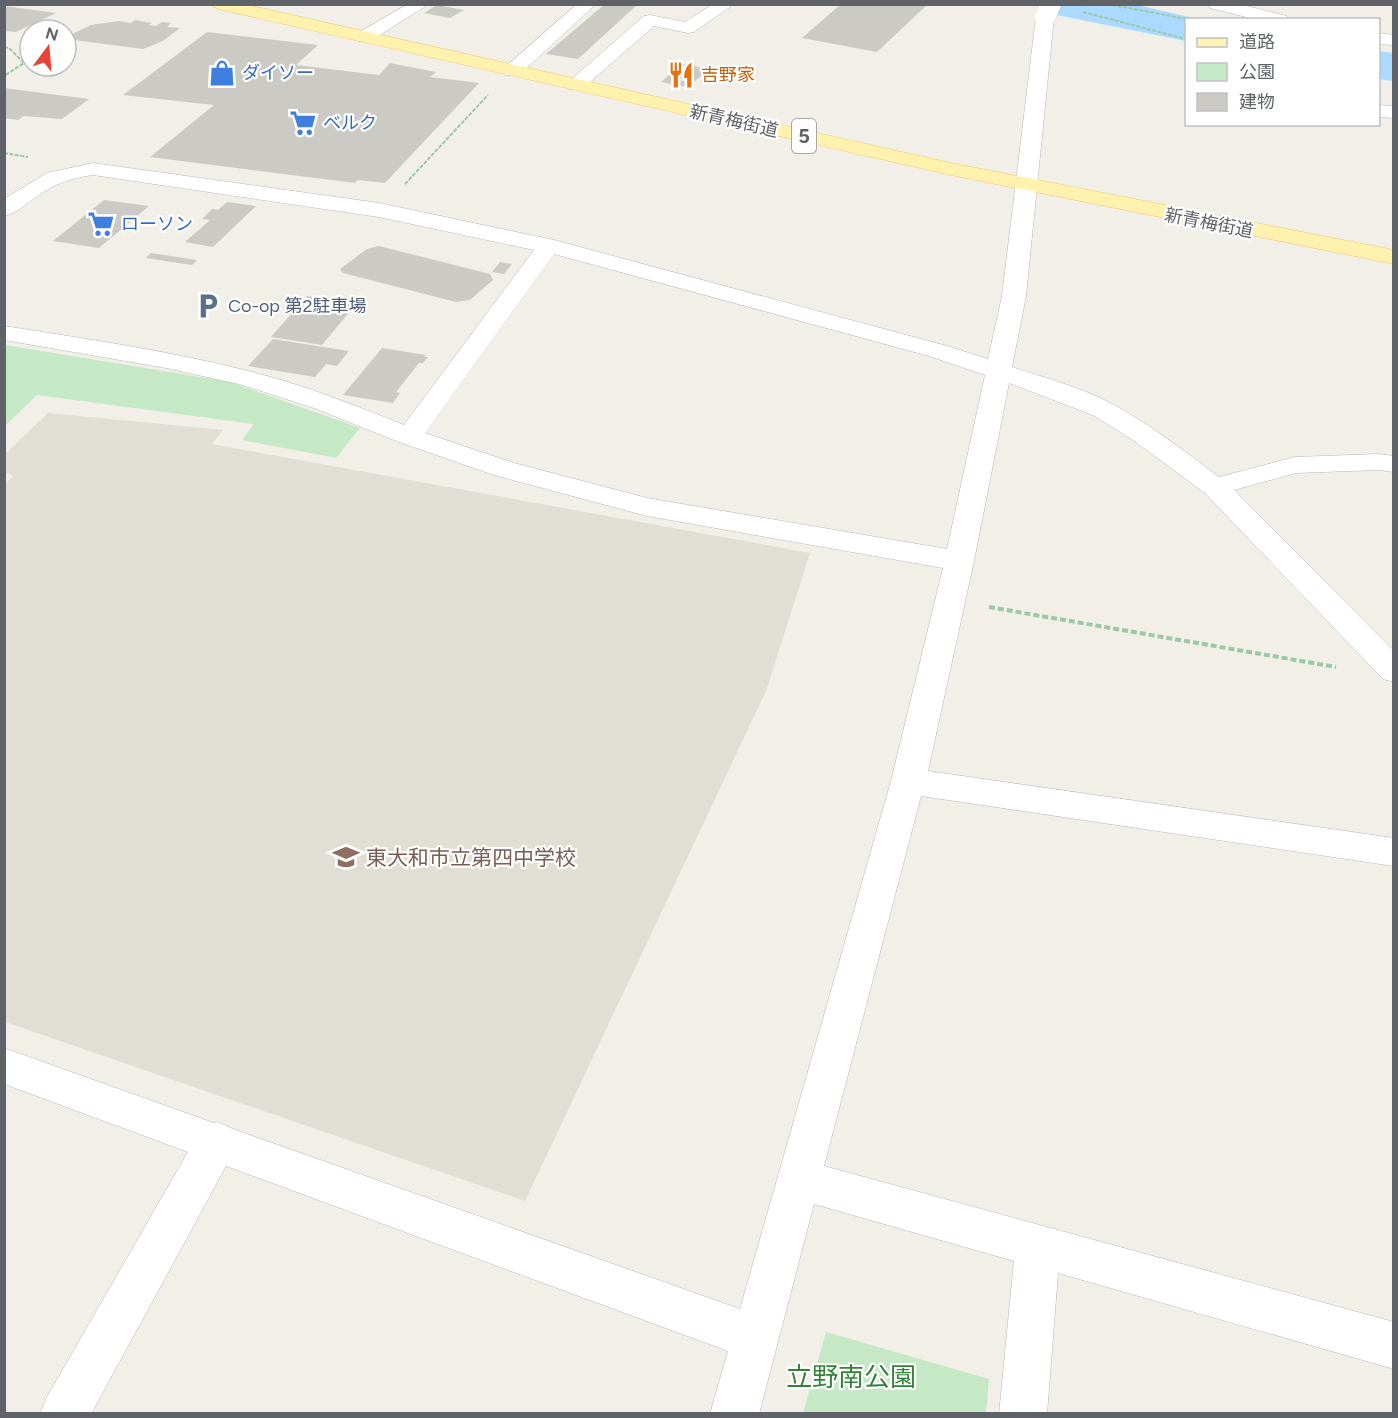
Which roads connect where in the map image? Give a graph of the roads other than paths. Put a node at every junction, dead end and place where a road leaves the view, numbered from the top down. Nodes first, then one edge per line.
1 (218, 4) edge
2 (421, 4) edge
3 (588, 4) edge
4 (726, 4) edge
5 (1216, 4) edge
6 (1048, 11) edge
7 (1273, 18) edge
8 (364, 37) junction
9 (512, 71) junction
10 (575, 85) junction
11 (1025, 186) junction
12 (4, 210) edge
13 (548, 246) junction
14 (1394, 257) edge
15 (4, 333) edge
16 (998, 369) junction
17 (409, 436) junction
18 (1394, 464) edge
19 (1215, 487) junction
20 (959, 561) junction
21 (1394, 671) edge
22 (908, 781) junction
23 (1394, 852) edge
24 (4, 1066) edge
25 (217, 1141) junction
26 (799, 1179) junction
27 (1038, 1245) junction
28 (756, 1338) junction
29 (1394, 1346) edge
30 (64, 1413) edge
31 (734, 1413) edge
32 (1023, 1413) edge

1 - 8 main road, 新青梅街道 / 5
2 - 8 street
3 - 9 street
4 - 10 street
5 - 7 street
6 - 11 street
8 - 9 main road, 新青梅街道 / 5
9 - 10 main road, 新青梅街道 / 5
10 - 11 main road, 新青梅街道 / 5
11 - 14 main road, 新青梅街道 / 5
11 - 16 street
12 - 13 street
13 - 16 street
13 - 17 street
15 - 17 street
16 - 19 street
16 - 20 street
17 - 20 street
18 - 19 street
19 - 21 street
20 - 22 street
22 - 23 street
22 - 26 street
24 - 25 street
25 - 28 street
25 - 30 street
26 - 27 street
26 - 28 street
27 - 29 street
27 - 32 street
28 - 31 street

